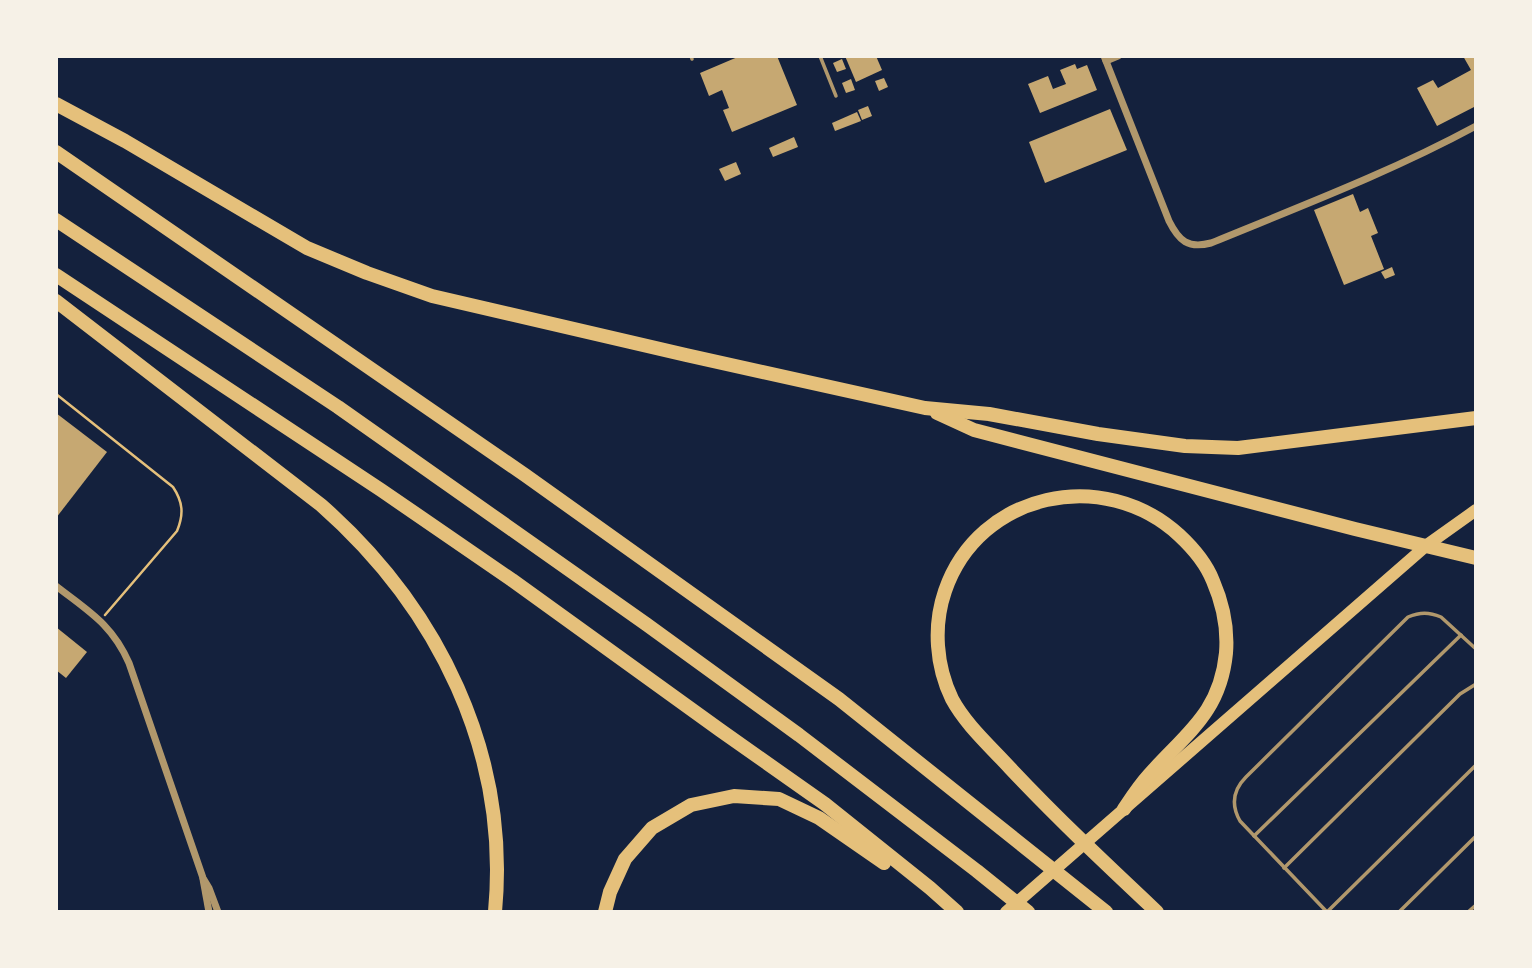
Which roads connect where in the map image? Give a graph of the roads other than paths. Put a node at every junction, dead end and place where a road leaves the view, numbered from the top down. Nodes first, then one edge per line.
1 (820, 56) edge
2 (1118, 56) edge
3 (1105, 59) edge
4 (836, 96) dead end
5 (56, 104) edge
6 (1476, 126) edge
7 (56, 152) edge
8 (56, 220) edge
9 (56, 275) edge
10 (56, 301) edge
11 (925, 408) junction
12 (1476, 418) edge
13 (1476, 510) edge
14 (1474, 557) edge
15 (56, 586) edge
16 (1461, 635) junction
17 (1476, 649) edge
18 (1476, 684) edge
19 (1476, 765) edge
20 (1124, 809) junction
21 (1476, 836) edge
22 (1254, 837) junction
23 (1284, 868) junction
24 (203, 878) junction
25 (930, 888) junction
26 (1476, 905) edge
27 (952, 907) edge
28 (209, 912) edge
29 (218, 912) edge
30 (495, 912) edge
31 (605, 912) edge
32 (1006, 912) edge
33 (1028, 912) edge
34 (1106, 912) edge
35 (1157, 912) edge
36 (1327, 912) edge
37 (1399, 912) edge
38 (1468, 912) edge

1 - 4 lane
2 - 3 street
3 - 6 street
5 - 11 highway
7 - 34 highway
8 - 33 highway
9 - 25 highway
10 - 30 highway
11 - 12 highway
11 - 14 highway
13 - 20 main road
15 - 24 street
16 - 17 lane
16 - 22 lane
16 - 22 lane
18 - 23 lane
19 - 36 lane
20 - 32 main road
20 - 35 highway
21 - 37 lane
22 - 23 lane
23 - 36 lane
24 - 28 street
24 - 29 street
25 - 27 highway
25 - 31 highway
26 - 38 lane

